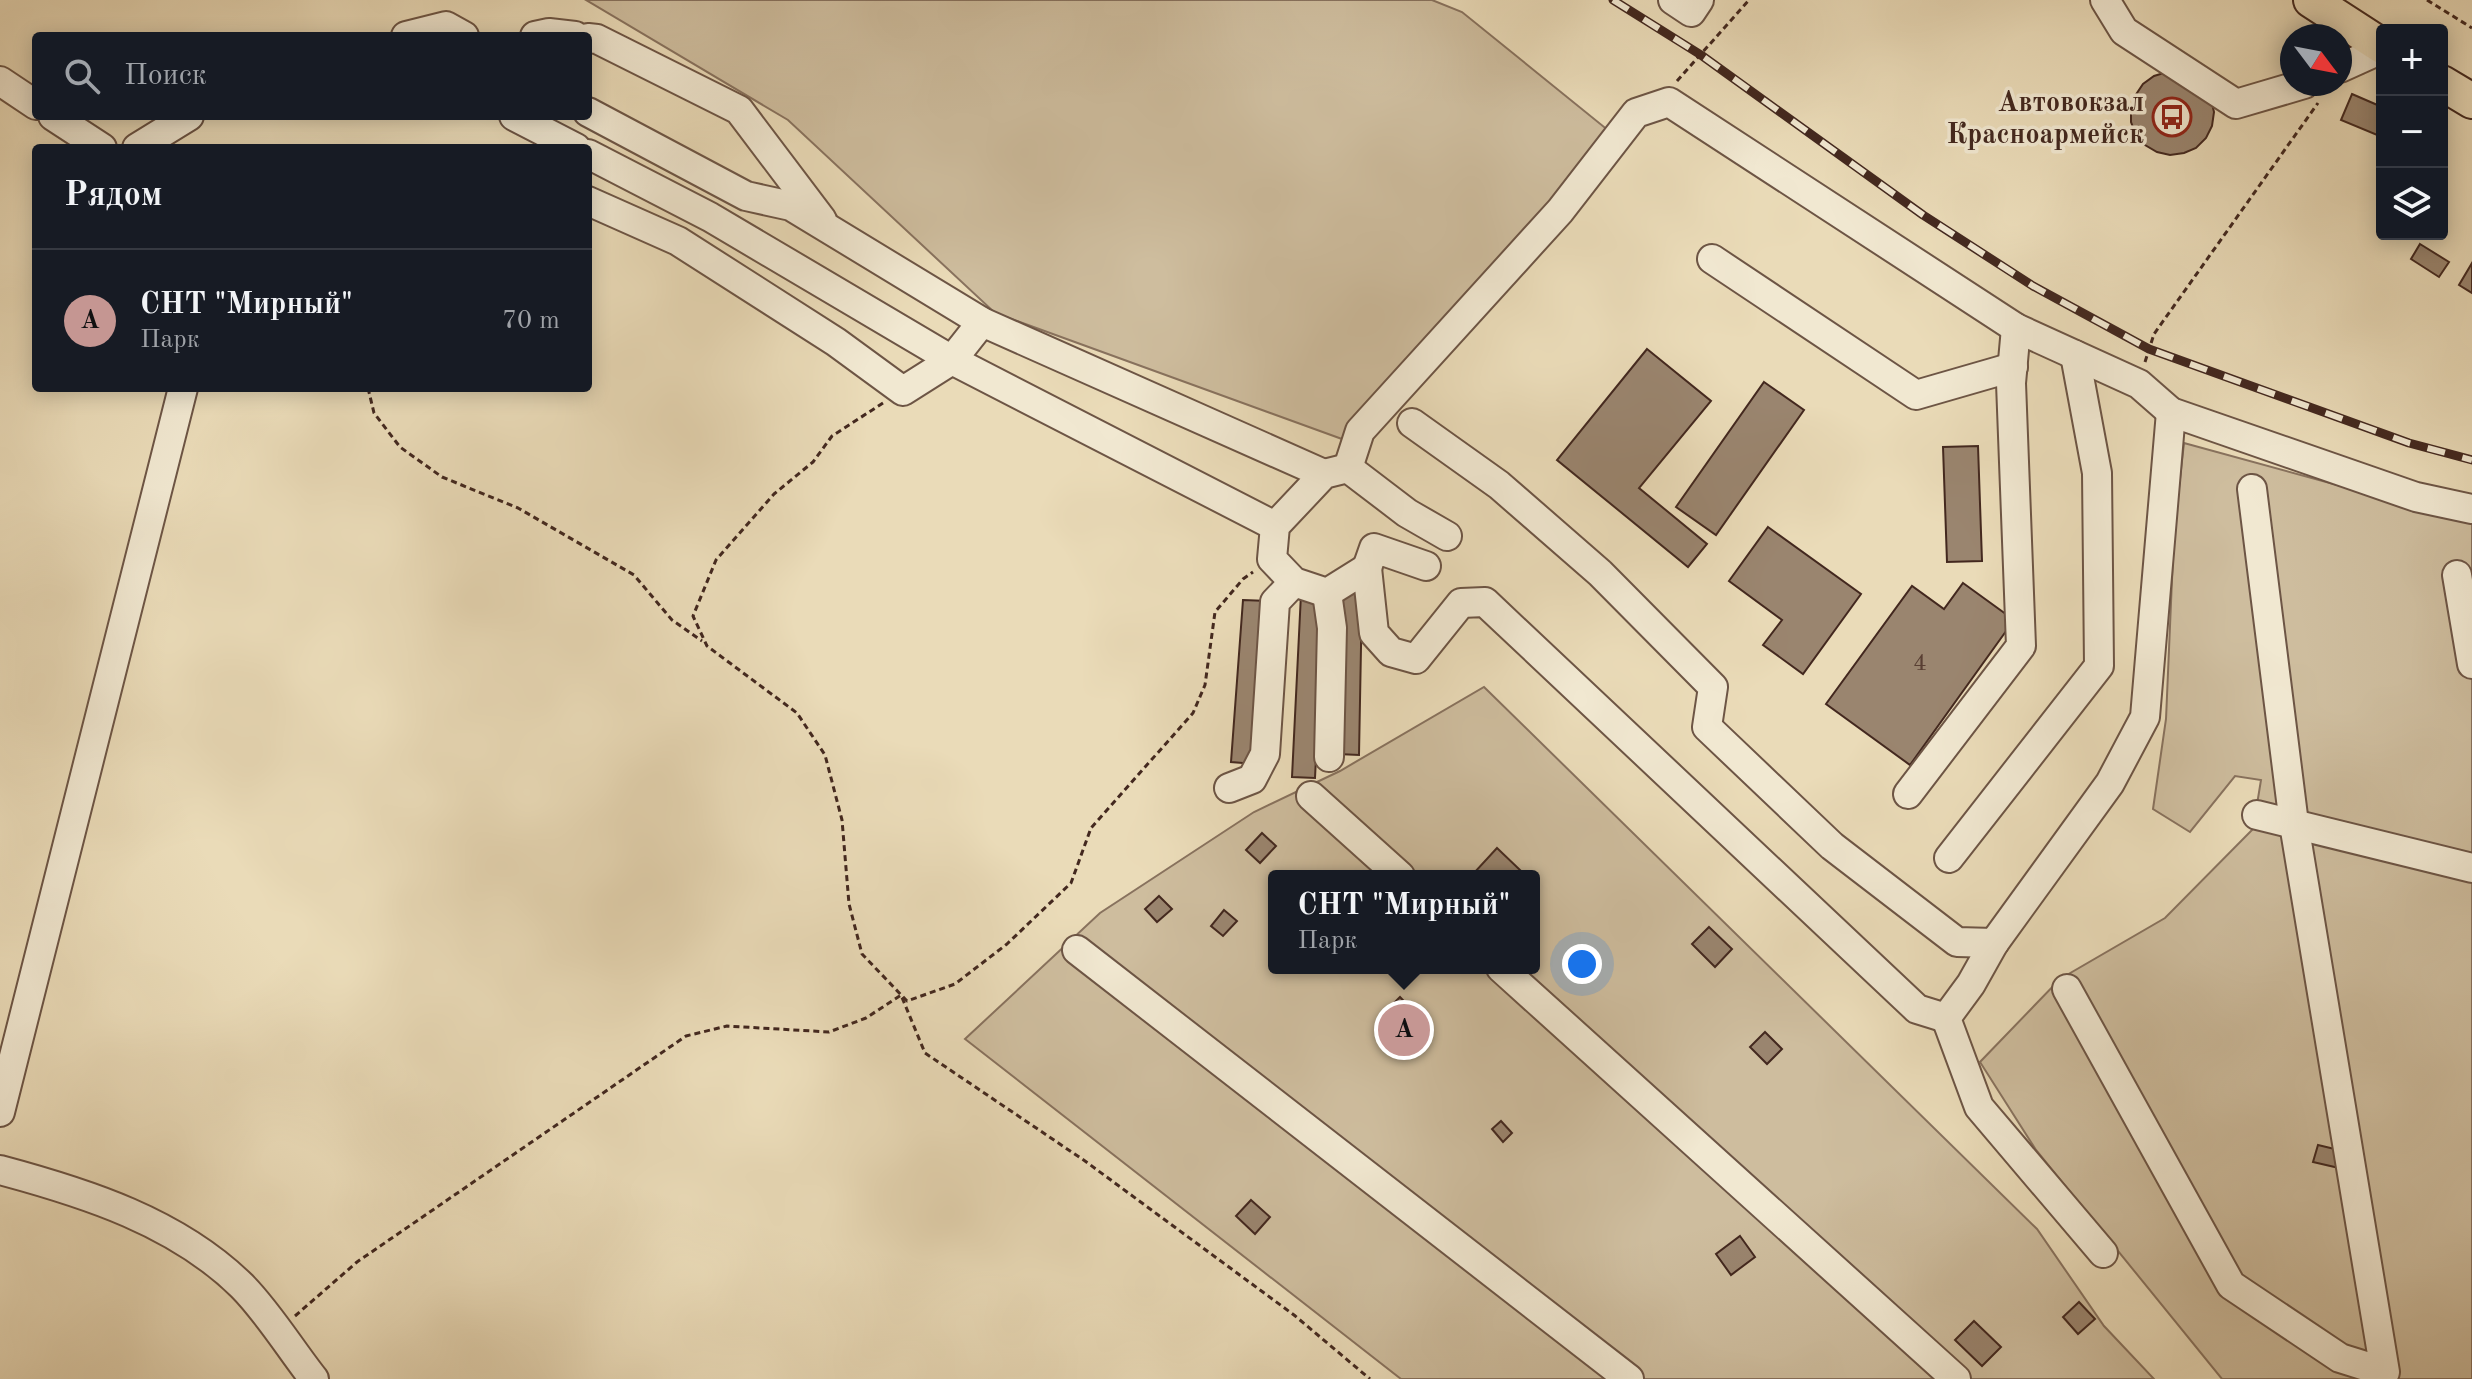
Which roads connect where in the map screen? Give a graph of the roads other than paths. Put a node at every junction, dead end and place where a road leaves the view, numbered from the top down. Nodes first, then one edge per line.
1 (1673, 0) edge
2 (1699, 0) edge
3 (2105, 0) edge
4 (2315, 1) edge
5 (422, 32) edge
6 (457, 32) edge
7 (592, 38) edge
8 (2376, 44) edge
9 (2376, 51) edge
10 (2352, 62) edge
11 (0, 81) edge
12 (2448, 87) edge
13 (2280, 96) edge
14 (2472, 101) edge
15 (32, 102) edge
16 (592, 114) edge
17 (59, 120) edge
18 (182, 120) edge
19 (522, 120) edge
20 (96, 144) edge
21 (144, 144) edge
22 (568, 144) edge
23 (592, 156) edge
24 (592, 203) edge
25 (827, 228) junction
26 (1712, 259) dead end
27 (982, 322) junction
28 (2016, 328) junction
29 (2075, 355) junction
30 (952, 360) junction
31 (2013, 367) junction
32 (182, 392) edge
33 (2171, 412) junction
34 (1412, 423) dead end
35 (1336, 471) junction
36 (2252, 489) dead end
37 (2472, 509) edge
38 (1275, 526) junction
39 (1447, 536) dead end
40 (1426, 566) dead end
41 (1367, 568) junction
42 (2457, 575) dead end
43 (1284, 592) junction
44 (1327, 593) junction
45 (2472, 664) edge
46 (1329, 757) dead end
47 (1229, 788) dead end
48 (1908, 794) dead end
49 (1311, 796) dead end
50 (2257, 815) dead end
51 (2294, 824) junction
52 (1949, 858) dead end
53 (2472, 868) edge
54 (1393, 870) edge
55 (1994, 943) junction
56 (1077, 950) dead end
57 (1508, 974) edge
58 (2067, 989) dead end
59 (1946, 1018) junction
60 (0, 1112) edge
61 (0, 1170) edge
62 (2103, 1253) dead end
63 (314, 1379) edge
64 (1629, 1379) edge
65 (1956, 1379) edge

1 - 2 street
3 - 13 street
4 - 8 main road
5 - 6 street
7 - 25 street
9 - 10 street
11 - 15 street
12 - 14 main road
16 - 25 street
17 - 20 street
18 - 21 street
19 - 22 street
23 - 30 street
24 - 30 street
25 - 27 street
26 - 31 street
27 - 30 street
27 - 35 street
28 - 29 street
28 - 31 street
28 - 35 street
29 - 33 street
29 - 52 street
30 - 38 street
31 - 48 street
32 - 60 street
33 - 37 street
33 - 55 street
34 - 55 street
35 - 38 street
35 - 39 street
36 - 51 street
38 - 43 street
40 - 41 street
41 - 44 street
41 - 59 street
42 - 45 street
43 - 44 street
43 - 47 street
44 - 46 street
49 - 54 street
50 - 51 street
51 - 53 street
51 - 58 street
55 - 59 street
56 - 64 street
57 - 65 street
59 - 62 street
61 - 63 street

